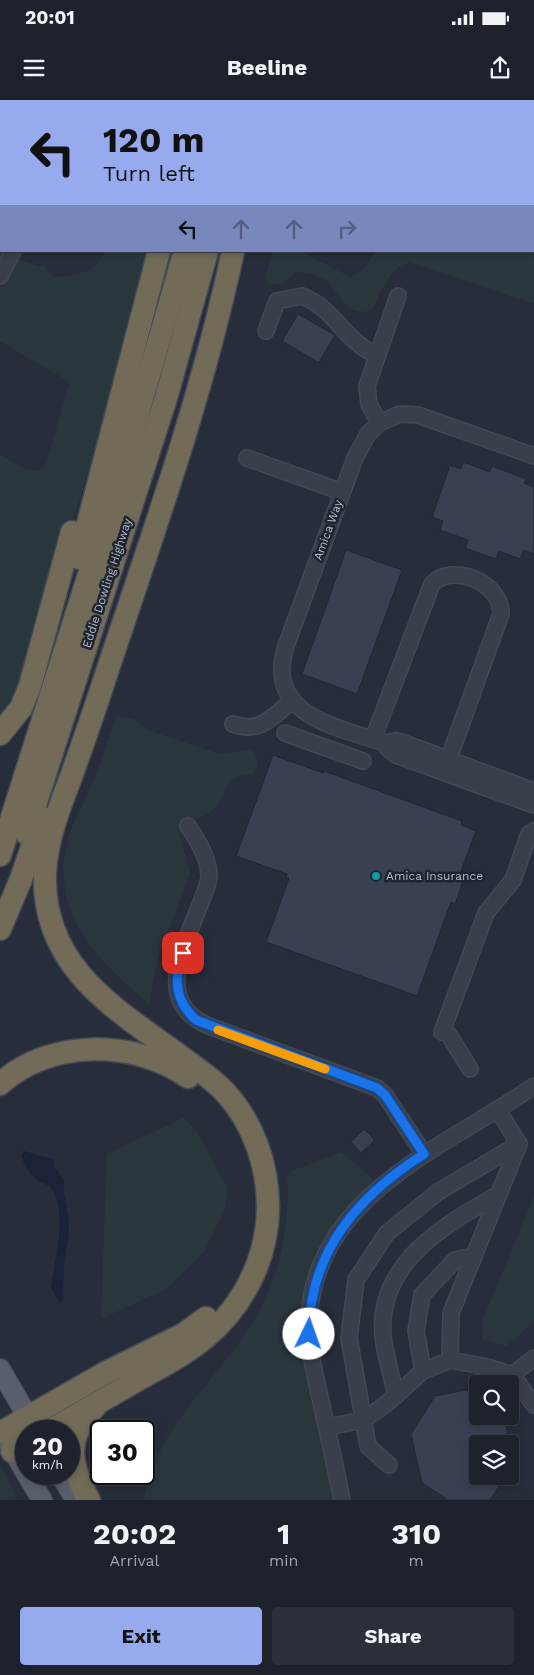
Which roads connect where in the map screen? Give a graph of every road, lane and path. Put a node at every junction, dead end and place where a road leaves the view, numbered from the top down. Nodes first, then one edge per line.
1 (12, 252) edge
2 (158, 252) edge
3 (158, 252) edge
4 (185, 252) edge
5 (207, 252) edge
6 (233, 252) edge
7 (233, 252) edge
8 (0, 276) edge
9 (398, 296) dead end
10 (266, 331) dead end
11 (377, 355) junction
12 (379, 423) junction
13 (534, 456) edge
14 (247, 458) dead end
15 (342, 492) junction
16 (292, 701) junction
17 (320, 720) junction
18 (234, 724) dead end
19 (285, 733) dead end
20 (0, 734) edge
21 (379, 741) junction
22 (312, 743) junction
23 (363, 761) dead end
24 (446, 766) junction
25 (28, 767) junction
26 (534, 790) edge
27 (534, 805) edge
28 (188, 826) dead end
29 (534, 831) edge
30 (0, 855) edge
31 (0, 912) edge
32 (0, 929) edge
33 (470, 1070) dead end
34 (0, 1084) edge
35 (534, 1086) edge
36 (498, 1110) junction
37 (519, 1144) junction
38 (424, 1154) junction
39 (498, 1194) junction
40 (474, 1256) junction
41 (534, 1358) edge
42 (450, 1360) junction
43 (0, 1369) edge
44 (423, 1371) junction
45 (512, 1374) junction
46 (396, 1396) junction
47 (104, 1400) junction
48 (534, 1403) edge
49 (30, 1420) edge
50 (38, 1420) edge
51 (69, 1420) edge
52 (364, 1420) junction
53 (327, 1427) junction
54 (10, 1439) edge
55 (389, 1465) dead end
56 (67, 1485) edge
57 (42, 1500) edge
58 (76, 1500) edge
59 (90, 1500) edge
60 (342, 1500) edge

1 - 8 street
2 - 20 highway
3 - 25 highway
4 - 25 highway, Eddie Dowling Highway
5 - 31 highway, Eddie Dowling Highway
6 - 32 highway
7 - 47 highway
9 - 11 street
10 - 11 street
11 - 12 street
12 - 13 street, Amica Way
12 - 15 street, Amica Way
14 - 15 street
15 - 16 street, Amica Way
16 - 17 street, Amica Way
16 - 18 street
17 - 21 street, Amica Way
17 - 22 street
19 - 22 street
21 - 24 street, Amica Way
21 - 24 street
22 - 23 street
24 - 26 street, Amica Way
24 - 27 street, Amica Way
25 - 30 highway, Eddie Dowling Highway
28 - 38 street
29 - 33 street
34 - 50 highway
35 - 36 street
36 - 37 street
36 - 38 street
37 - 39 street
37 - 52 street
38 - 53 street
39 - 40 street
39 - 46 street
40 - 42 street
40 - 44 street
41 - 45 street
42 - 44 street
42 - 45 street
43 - 49 main road
44 - 46 street
45 - 48 street
46 - 52 street
47 - 51 highway
47 - 59 highway
52 - 53 street
52 - 55 street
53 - 60 street
54 - 57 main road
56 - 58 main road

